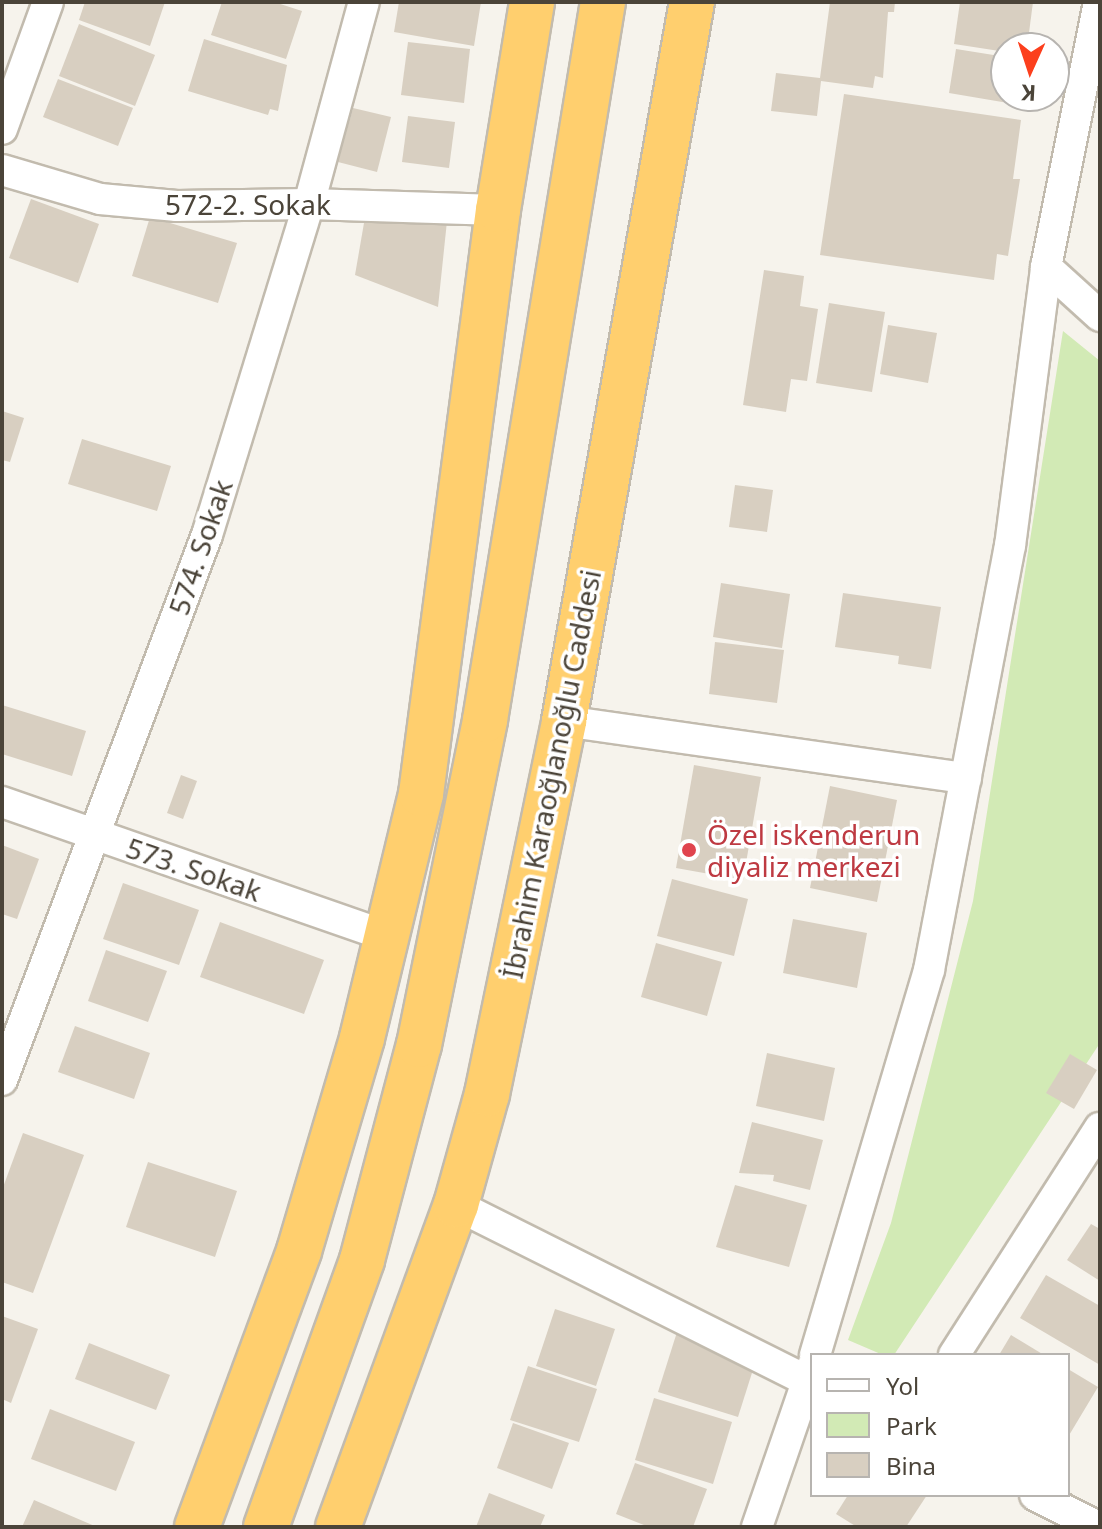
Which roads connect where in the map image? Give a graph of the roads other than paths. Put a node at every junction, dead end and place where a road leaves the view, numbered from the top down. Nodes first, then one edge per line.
1 (48, 2) edge
2 (364, 2) edge
3 (532, 2) edge
4 (603, 2) edge
5 (692, 2) edge
6 (1099, 2) edge
7 (12, 64) edge
8 (2, 129) edge
9 (2, 170) edge
10 (309, 204) junction
11 (498, 210) junction
12 (1046, 267) junction
13 (1100, 316) edge
14 (564, 721) junction
15 (966, 778) junction
16 (2, 802) edge
17 (93, 834) junction
18 (387, 936) junction
19 (2, 1080) edge
20 (1100, 1128) edge
21 (456, 1205) junction
22 (817, 1353) edge
23 (955, 1353) edge
24 (810, 1370) edge
25 (810, 1377) edge
26 (1039, 1497) edge
27 (197, 1527) edge
28 (266, 1527) edge
29 (338, 1527) edge
30 (757, 1527) edge
31 (1099, 1527) edge

1 - 7 street
2 - 10 street, 574. Sokak
3 - 11 highway
4 - 28 highway
5 - 14 highway, İbrahim Karaoğlanoğlu Caddesi
6 - 12 street
7 - 8 street
9 - 10 street, 572-2. Sokak
10 - 11 street, 572-2. Sokak
10 - 17 street, 574. Sokak
11 - 18 highway
12 - 13 street
12 - 15 street
14 - 15 street
14 - 21 highway, İbrahim Karaoğlanoğlu Caddesi
15 - 22 street
16 - 17 street, 573. Sokak
17 - 18 street, 573. Sokak
17 - 19 street, 574. Sokak
18 - 27 highway
20 - 23 street
21 - 24 street
21 - 29 highway, İbrahim Karaoğlanoğlu Caddesi
25 - 30 street
26 - 31 street

